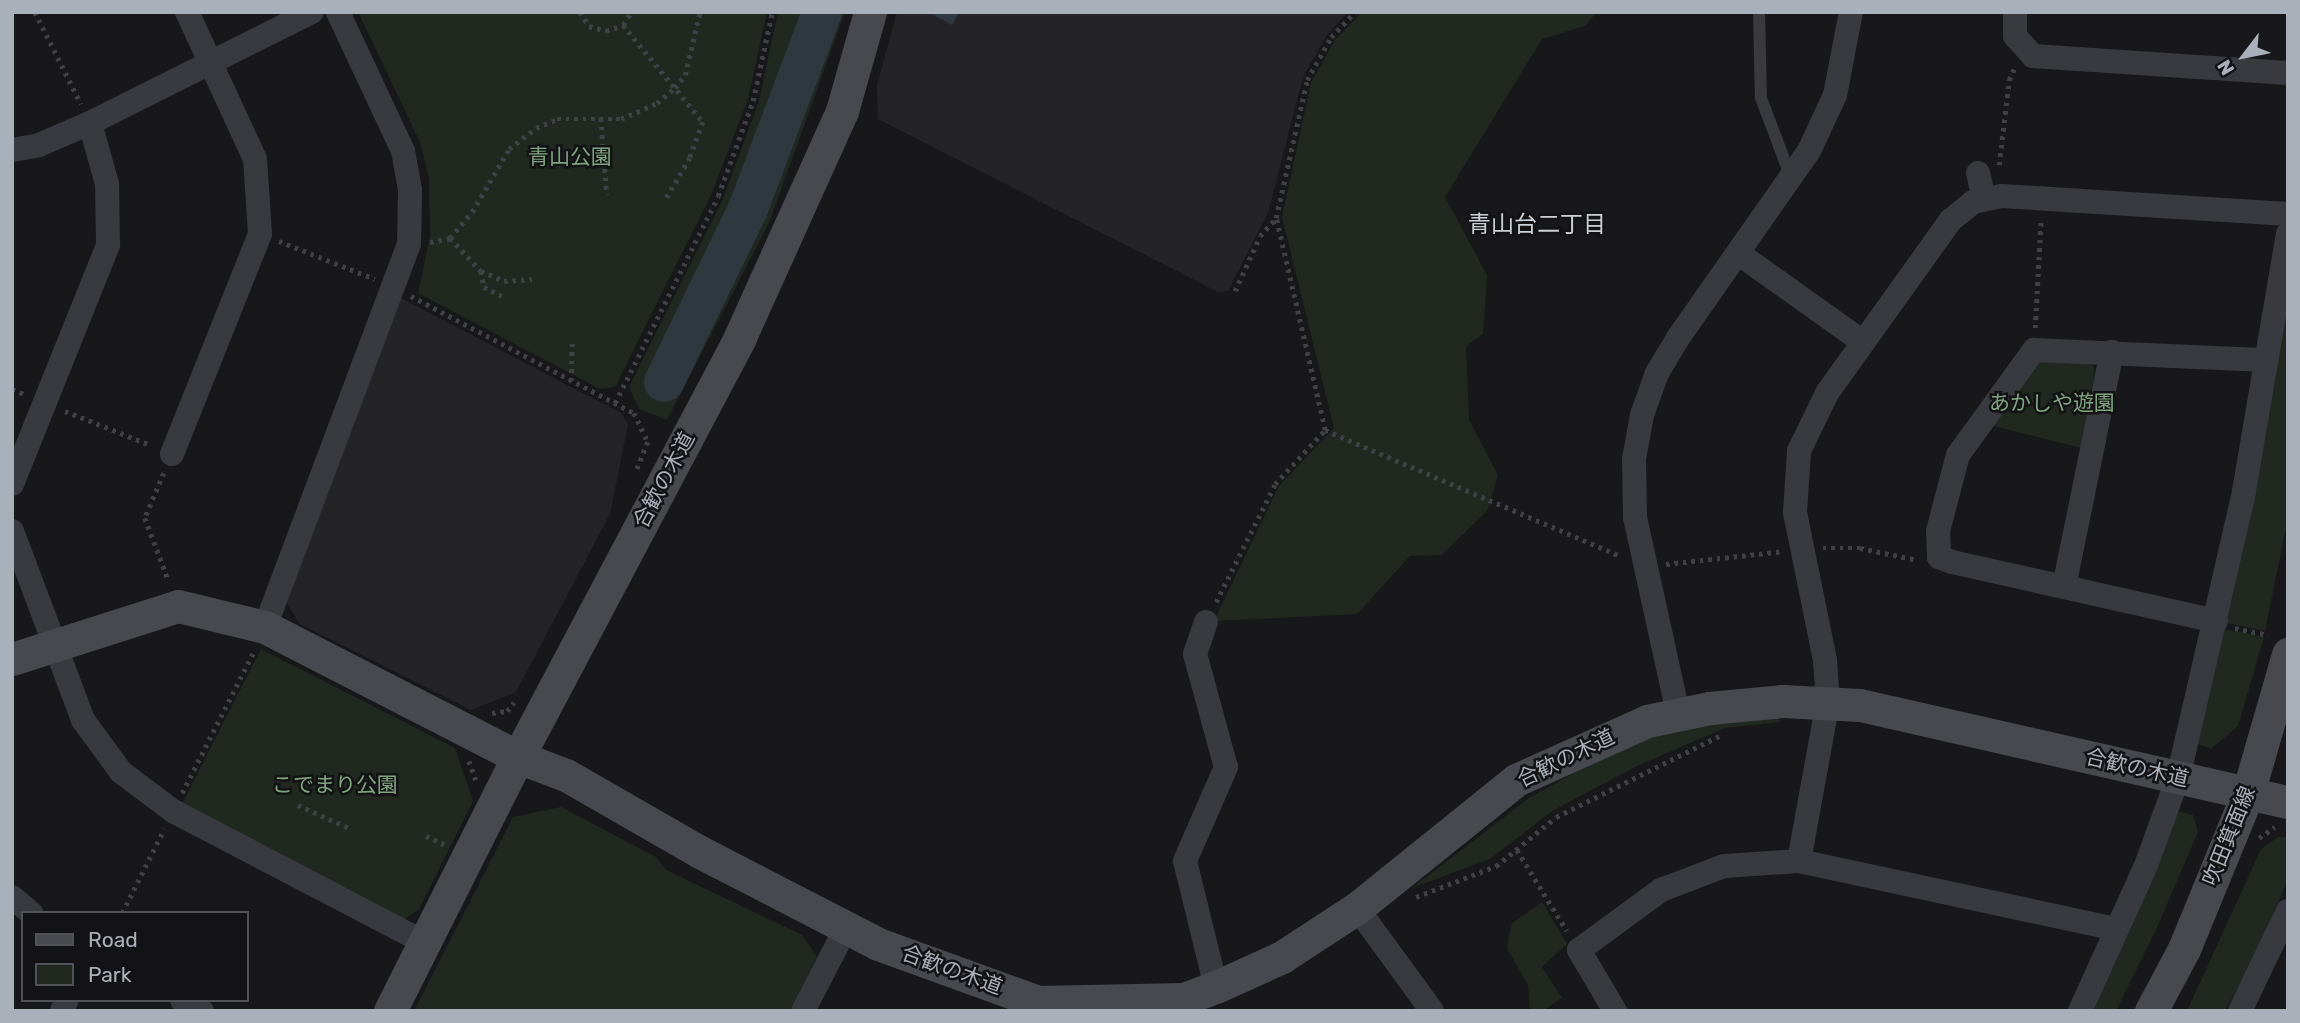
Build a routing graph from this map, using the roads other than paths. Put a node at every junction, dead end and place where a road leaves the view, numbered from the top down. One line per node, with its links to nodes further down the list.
1 (187, 12): 8 (street)
2 (312, 12): 8 (street)
3 (338, 12): 27 (street)
4 (870, 12): 33 (street, 合歓の木道)
5 (1759, 12): 13 (lane)
6 (1851, 12): 13 (street)
7 (2015, 12): 9 (street)
8 (212, 63): 10 (street); 21 (street)
9 (2288, 73)
10 (90, 123): 11 (street); 22 (street)
11 (12, 150)
12 (1978, 173): 14 (street)
13 (1792, 179): 17 (street)
14 (1991, 197): 15 (street); 18 (street)
15 (2288, 214)
16 (2288, 234): 20 (street)
17 (1738, 253): 18 (street); 32 (street)
18 (1863, 341): 31 (street)
19 (2112, 352): 20 (street); 24 (street); 24 (street)
20 (2266, 360): 25 (street)
21 (172, 454)
22 (12, 484)
23 (12, 531): 28 (street)
24 (2064, 587): 25 (street)
25 (2216, 621): 34 (street)
26 (1206, 622): 46 (street)
27 (261, 635): 28 (street); 33 (street)
28 (55, 644): 30 (street); 45 (street)
29 (2278, 644): 35 (street, 吹田箕面線)
30 (12, 659)
31 (1828, 702): 32 (street, 合歓の木道); 34 (street, 合歓の木道); 37 (street)
32 (1678, 713): 39 (street, 合歓の木道)
33 (517, 757): 42 (street, 合歓の木道); 45 (street)
34 (2178, 778): 35 (street, 合歓の木道); 43 (street)
35 (2248, 793): 36 (street, 合歓の木道); 56 (street, 吹田箕面線)
36 (2287, 811)
37 (1799, 861): 43 (street); 54 (street)
38 (12, 897): 40 (street)
39 (1357, 908): 46 (street, 合歓の木道); 53 (street)
40 (29, 911)
41 (2288, 911): 44 (street)
42 (846, 928): 49 (street, 合歓の木道); 52 (street)
43 (2117, 929): 55 (street)
44 (2283, 941): 57 (street)
45 (424, 942): 51 (street)
46 (1216, 987): 48 (street, 合歓の木道)
47 (186, 1002): 50 (street)
48 (1185, 1005): 49 (street, 合歓の木道)
49 (1038, 1006)
50 (202, 1011)
51 (390, 1011)
52 (803, 1011)
53 (1432, 1011)
54 (1615, 1011)
55 (2080, 1011)
56 (2151, 1011)
57 (2240, 1011)

